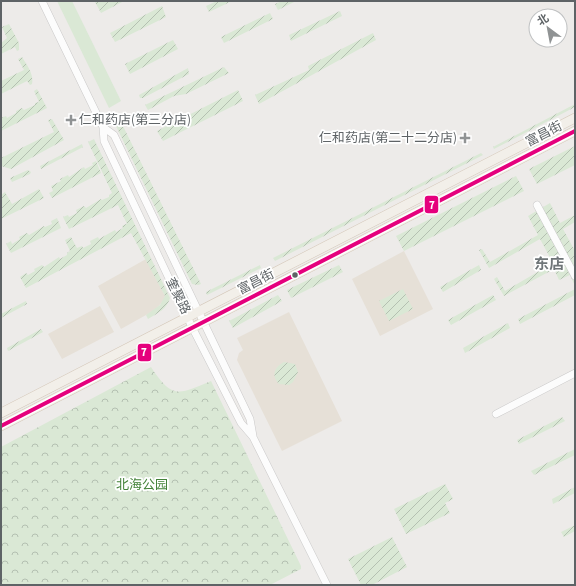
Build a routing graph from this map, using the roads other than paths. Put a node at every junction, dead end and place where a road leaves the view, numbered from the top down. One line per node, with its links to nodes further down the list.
1 (42, 1): 3 (street, 奎聚路)
2 (575, 118): 7 (main road, 富昌街)
3 (103, 127): 7 (street); 8 (street, 奎聚路)
4 (575, 131): 9 (main road, 富昌街)
5 (537, 205): 6 (street)
6 (575, 276)
7 (199, 311): 8 (main road, 富昌街); 9 (street)
8 (188, 317): 10 (street, 奎聚路); 12 (main road, 富昌街)
9 (203, 322): 10 (main road, 富昌街); 15 (street)
10 (192, 327): 14 (main road, 富昌街); 15 (street, 奎聚路)
11 (575, 373): 13 (street)
12 (1, 413)
13 (496, 414)
14 (1, 426)
15 (253, 437): 16 (street, 奎聚路)
16 (327, 585)

